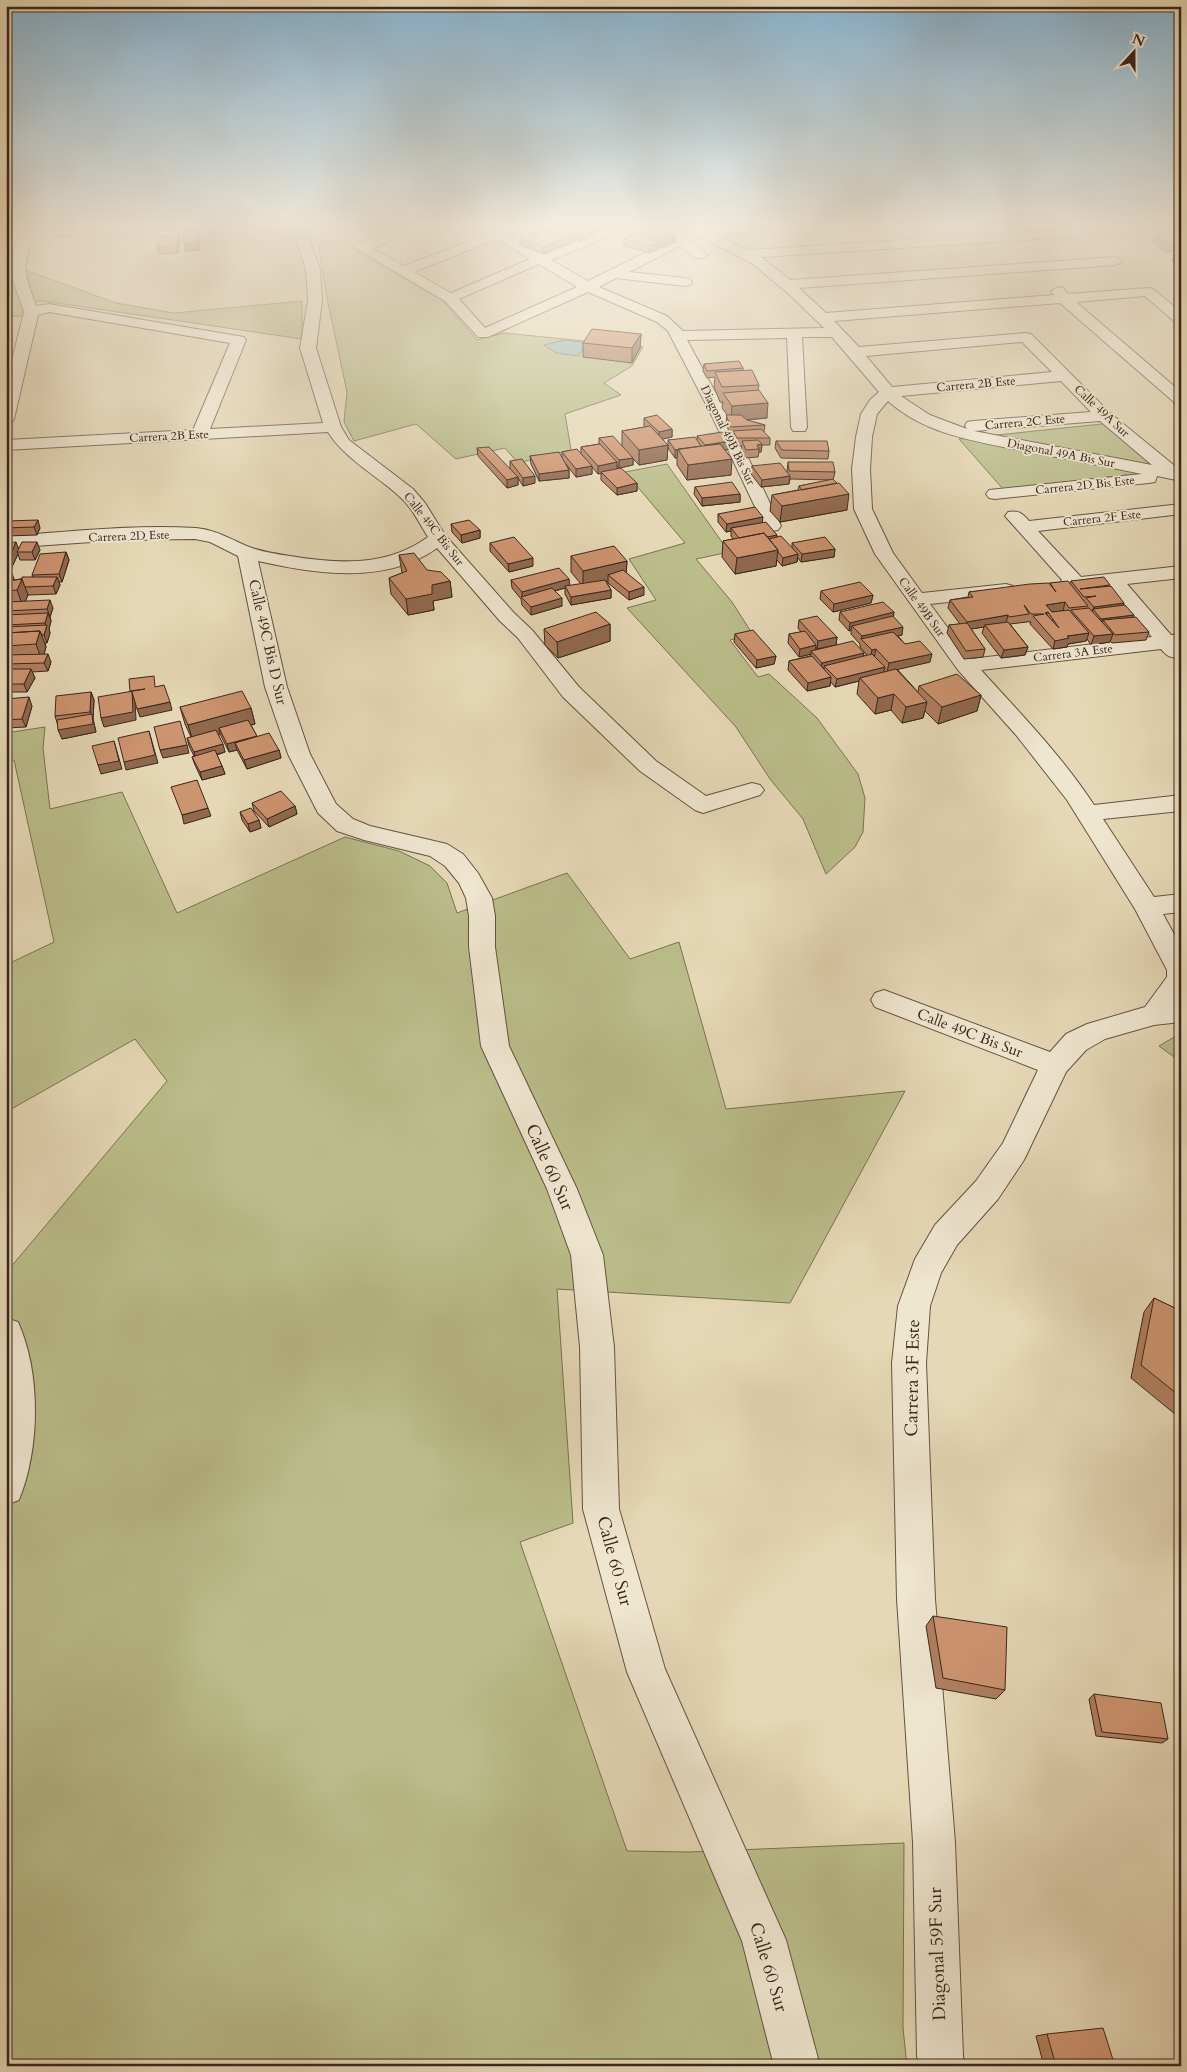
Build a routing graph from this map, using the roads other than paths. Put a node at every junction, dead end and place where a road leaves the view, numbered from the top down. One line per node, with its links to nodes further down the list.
1 (29, 321): 17 (street)
2 (124, 321): 21 (street)
3 (312, 321): 18 (street, Calle 49C Bis Sur)
4 (471, 321): 5 (street)
5 (513, 321)
6 (664, 321): 11 (street, Diagonal 49B Bis Sur)
7 (825, 321): 9 (street)
8 (1089, 321): 15 (street)
9 (836, 332): 10 (street); 12 (street)
10 (794, 333): 11 (street); 19 (street)
11 (678, 336): 25 (street, Diagonal 49B Bis Sur)
12 (854, 352): 13 (street, Calle 49A Sur); 14 (street)
13 (1065, 376): 14 (street, Carrera 2B Este); 16 (street, Calle 49A Sur)
14 (888, 392): 20 (street, Diagonal 49A Bis Sur); 35 (street, Calle 49B Sur)
15 (1181, 400)
16 (1104, 416): 20 (street, Carrera 2C Este); 23 (street, Calle 49A Sur)
17 (6, 419)
18 (333, 427): 21 (street, Carrera 2B Este); 27 (street, Calle 49C Bis Sur)
19 (799, 427)
20 (947, 428): 23 (street, Diagonal 49A Bis Sur)
21 (199, 435): 22 (street, Carrera 2B Este)
22 (6, 446)
23 (1179, 478): 26 (street, Carrera 2D Bis Este)
24 (1181, 510): 26 (street, Carrera 2F Este)
25 (772, 526)
26 (1023, 527): 32 (street)
27 (438, 538): 29 (street); 39 (street, Calle 49C Bis Sur)
28 (6, 542): 29 (street, Carrera 2D Este)
29 (247, 553): 46 (street, Calle 49C Bis D Sur)
30 (1181, 572): 31 (street)
31 (1113, 579): 32 (street); 36 (street)
32 (1076, 583): 33 (street)
33 (1048, 586)
34 (1020, 589): 35 (street)
35 (916, 600): 38 (street, Calle 49B Sur)
36 (1174, 641): 37 (street); 38 (street, Carrera 3A Este)
37 (1181, 658)
38 (965, 666): 41 (street, Calle 49B Sur)
39 (752, 790)
40 (1181, 802): 41 (street)
41 (1087, 813): 43 (street, Calle 49B Sur)
42 (1181, 903): 43 (street)
43 (1147, 907): 45 (street, Calle 49B Sur)
44 (884, 1000): 47 (street, Calle 49C Bis Sur)
45 (1167, 1014): 47 (street, Carrera 3F Este)
46 (495, 1046): 51 (street, Calle 60 Sur)
47 (1055, 1065): 50 (street, Carrera 3F Este)
48 (6, 1333): 49 (street)
49 (6, 1486)
50 (934, 1842): 52 (street, Diagonal 59F Sur)
51 (797, 2066)
52 (942, 2066)

